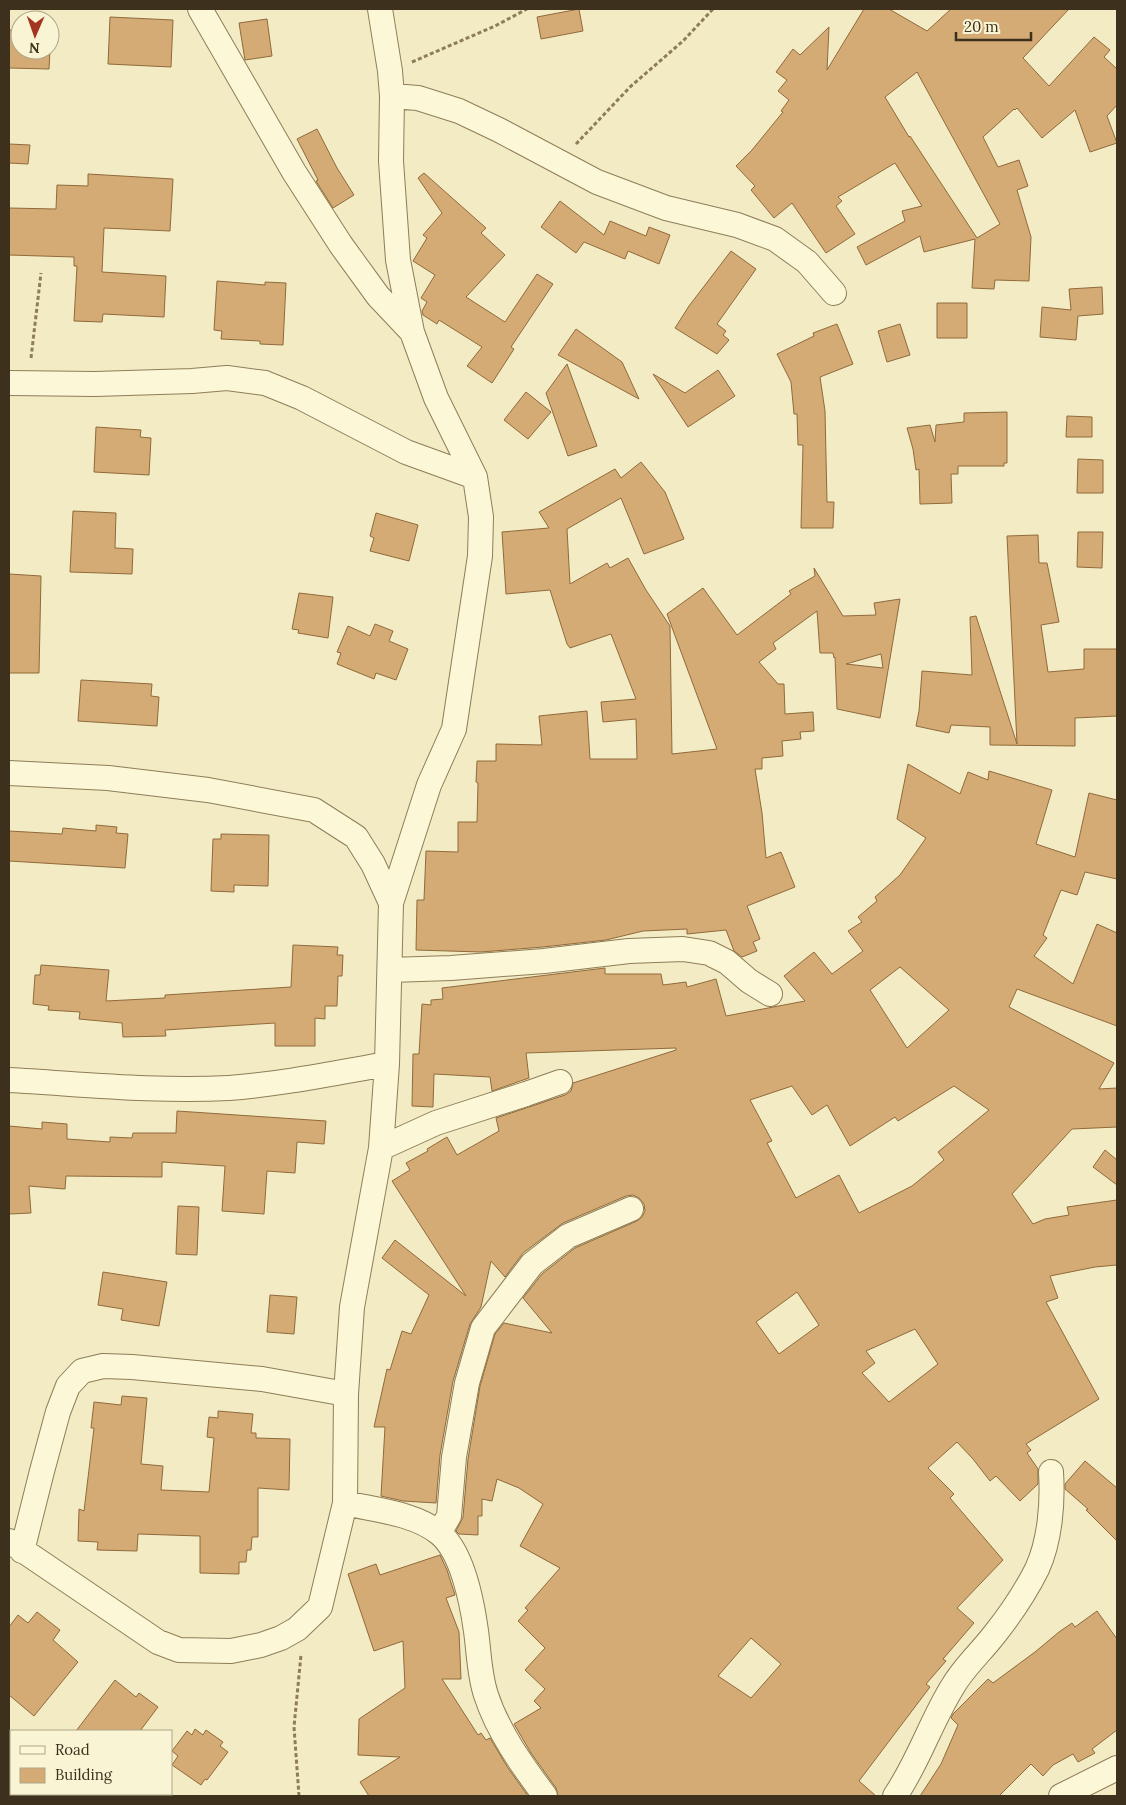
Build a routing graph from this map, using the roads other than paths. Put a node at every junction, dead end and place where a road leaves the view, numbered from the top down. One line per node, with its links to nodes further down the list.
1 (200, 9): 5 (street)
2 (380, 9): 3 (street)
3 (392, 96): 4 (street); 5 (street)
4 (834, 293)
5 (412, 332): 7 (street)
6 (18, 383): 7 (street)
7 (476, 477): 9 (street)
8 (9, 774): 9 (street)
9 (391, 903): 10 (street)
10 (390, 970): 11 (street); 12 (street)
11 (770, 994)
12 (388, 1064): 13 (street); 15 (street)
13 (9, 1080)
14 (560, 1082): 15 (street)
15 (381, 1148): 17 (street)
16 (631, 1209): 20 (street)
17 (346, 1394): 19 (street); 21 (street)
18 (1051, 1472): 24 (street)
19 (345, 1503): 20 (street); 21 (street)
20 (440, 1533): 23 (street)
21 (16, 1546)
22 (1117, 1768): 25 (street)
23 (545, 1796)
24 (895, 1796)
25 (1061, 1796)

